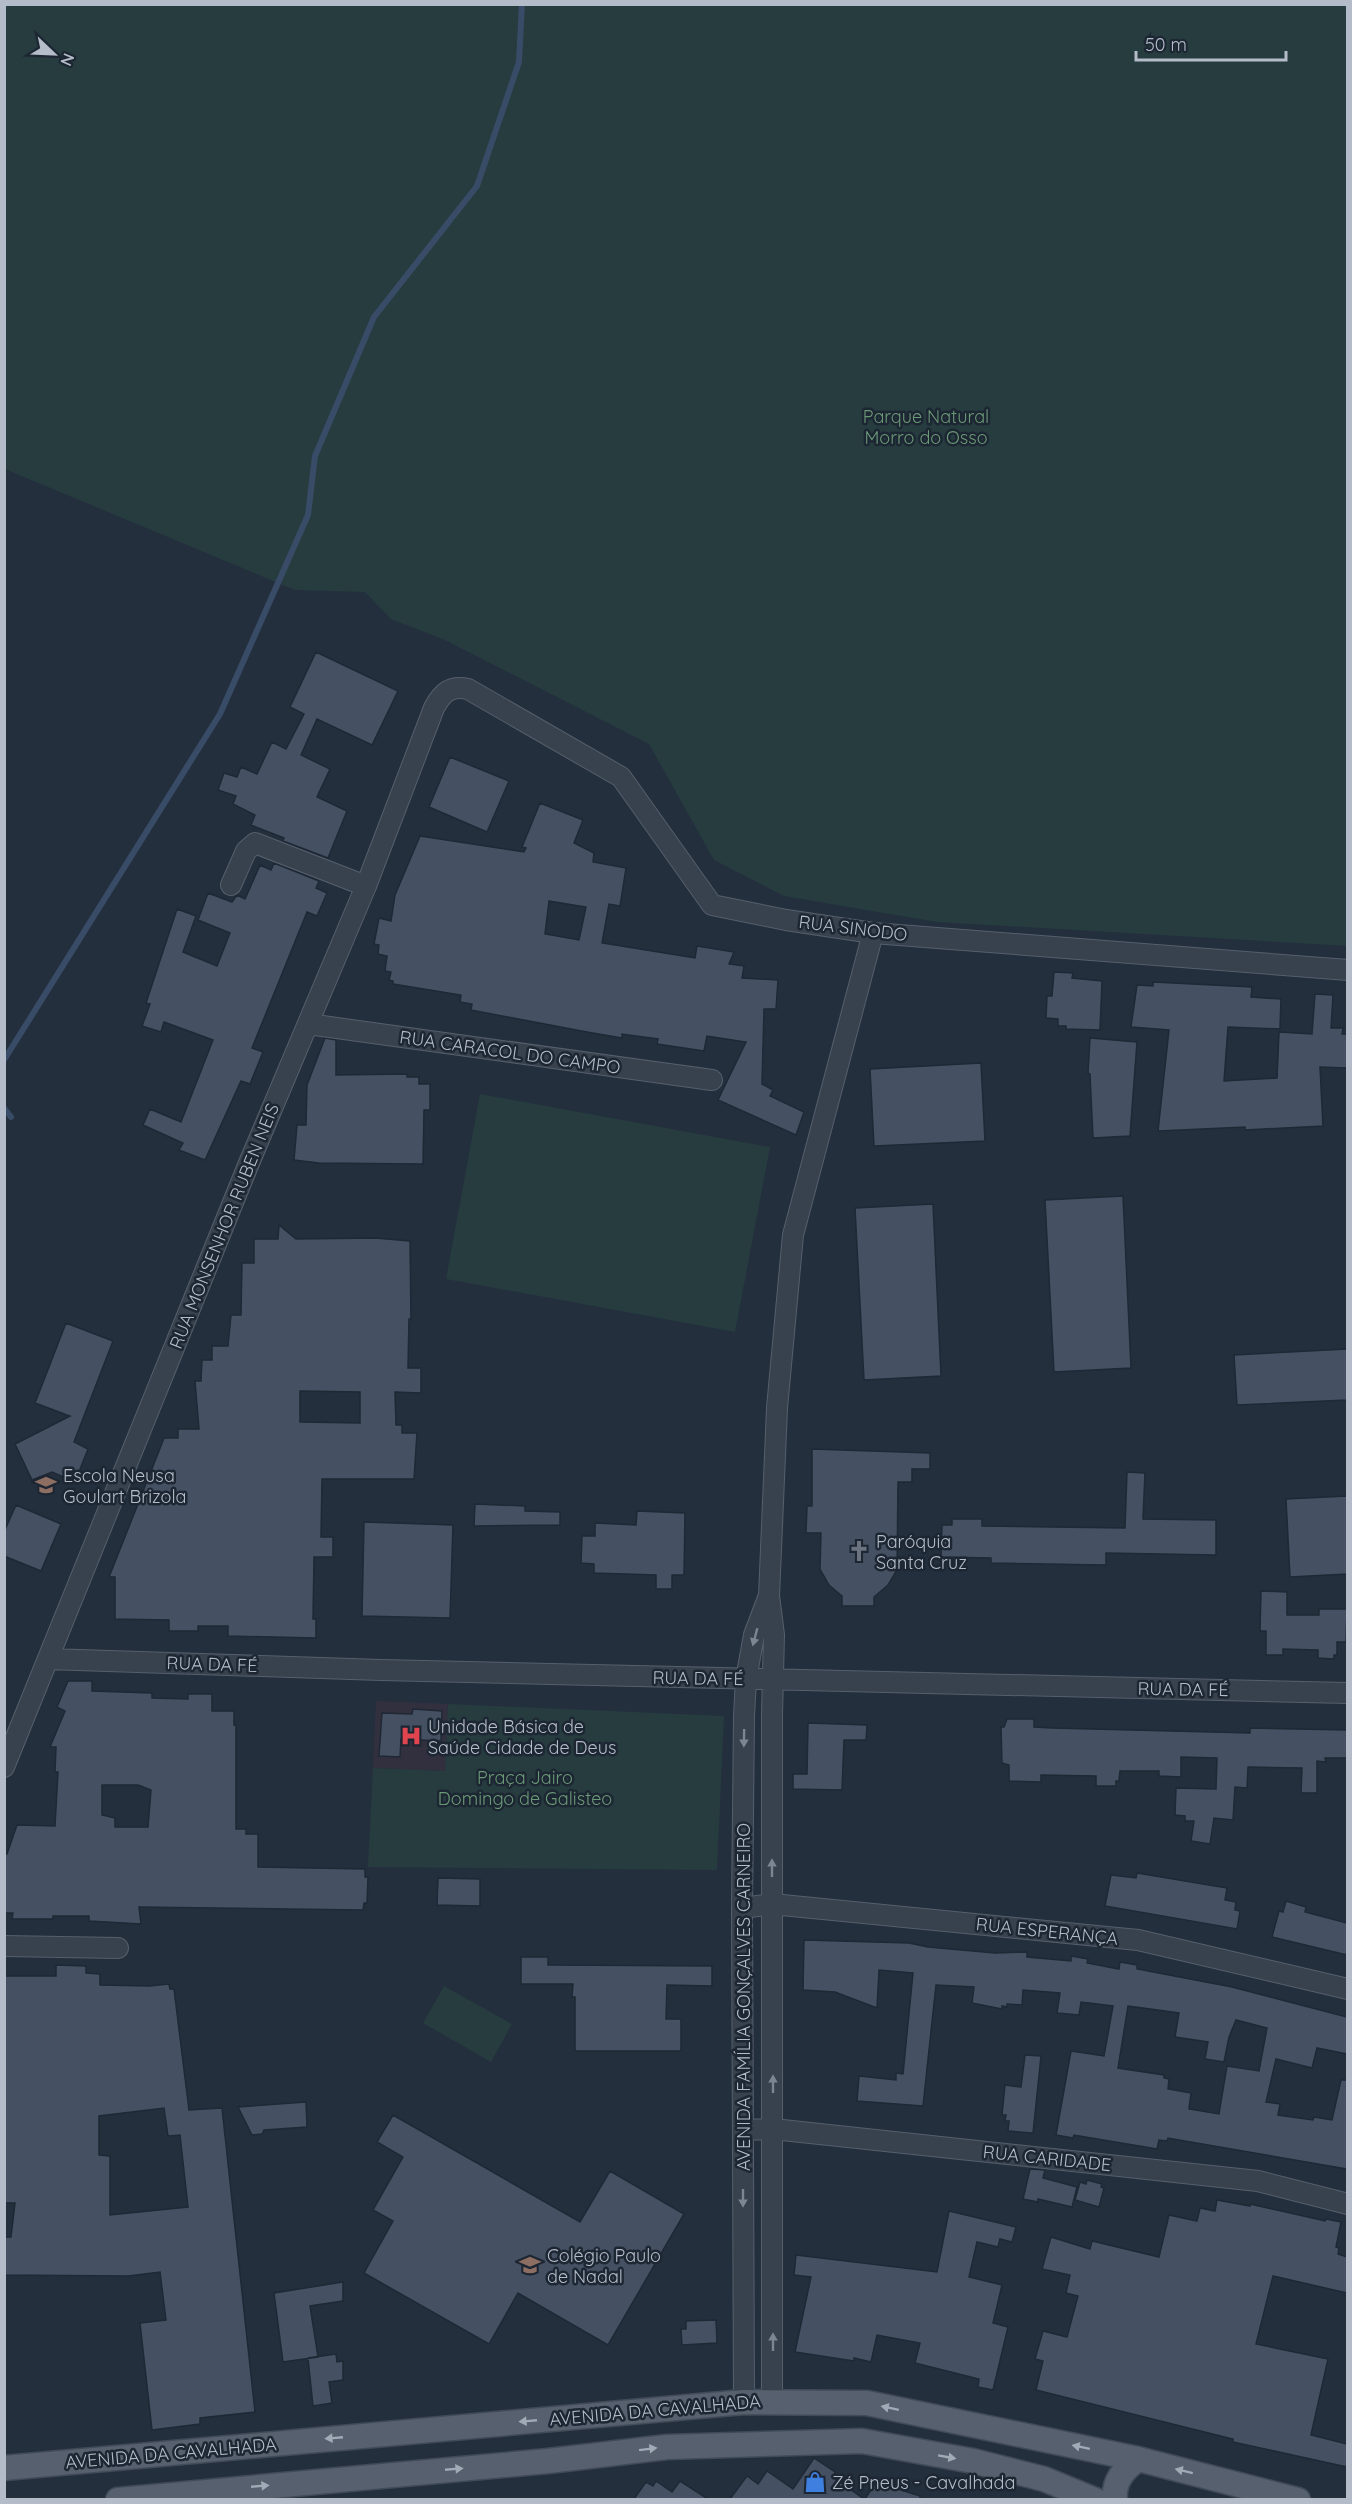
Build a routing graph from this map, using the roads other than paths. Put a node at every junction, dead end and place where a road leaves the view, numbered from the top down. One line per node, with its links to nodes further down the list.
1 (448, 689): 3 (street, RUA MONSENHOR RUBEN NEIS); 4 (street, RUA SINODO)
2 (231, 885): 3 (street)
3 (366, 886): 6 (street, RUA MONSENHOR RUBEN NEIS)
4 (873, 933): 5 (street, RUA SINODO); 8 (street, AVENIDA FAMÍLIA GONÇALVES CARNEIRO)
5 (1347, 970)
6 (308, 1024): 7 (street, RUA CARACOL DO CAMPO); 9 (street, RUA MONSENHOR RUBEN NEIS)
7 (711, 1080)
8 (769, 1596): 10 (street, AVENIDA FAMÍLIA GONÇALVES CARNEIRO, one-way to 10); 11 (street, AVENIDA FAMÍLIA GONÇALVES CARNEIRO)
9 (48, 1659): 10 (street, RUA DA FÉ); 13 (street, RUA MONSENHOR RUBEN NEIS)
10 (746, 1679): 11 (street, RUA DA FÉ); 15 (street, AVENIDA FAMÍLIA GONÇALVES CARNEIRO, one-way to 15)
11 (774, 1680): 12 (street, RUA DA FÉ); 14 (street, AVENIDA FAMÍLIA GONÇALVES CARNEIRO, one-way to 11)
12 (1347, 1693)
13 (4, 1767)
14 (772, 1904): 15 (street, RUA ESPERANÇA); 18 (street, RUA ESPERANÇA); 19 (street, AVENIDA FAMÍLIA GONÇALVES CARNEIRO, one-way to 14)
15 (742, 1908): 20 (street, AVENIDA FAMÍLIA GONÇALVES CARNEIRO)
16 (4, 1946): 17 (street)
17 (118, 1948)
18 (1347, 1989)
19 (773, 2129): 20 (street, RUA CARIDADE); 21 (street, RUA CARIDADE); 22 (street, AVENIDA FAMÍLIA GONÇALVES CARNEIRO, one-way to 19)
20 (743, 2130): 23 (street, AVENIDA FAMÍLIA GONÇALVES CARNEIRO, one-way to 23)
21 (1347, 2204)
22 (772, 2401): 23 (main road, AVENIDA DA CAVALHADA); 24 (main road, AVENIDA DA CAVALHADA, one-way to 22)
23 (744, 2402): 25 (main road, AVENIDA DA CAVALHADA, one-way to 25)
24 (1138, 2459): 26 (main road, AVENIDA DA CAVALHADA, one-way to 24); 29 (main road)
25 (4, 2468)
26 (1232, 2491): 30 (main road, AVENIDA DA CAVALHADA)
27 (118, 2499): 28 (main road, one-way to 28)
28 (1095, 2499)
29 (1115, 2499)
30 (1298, 2499)

